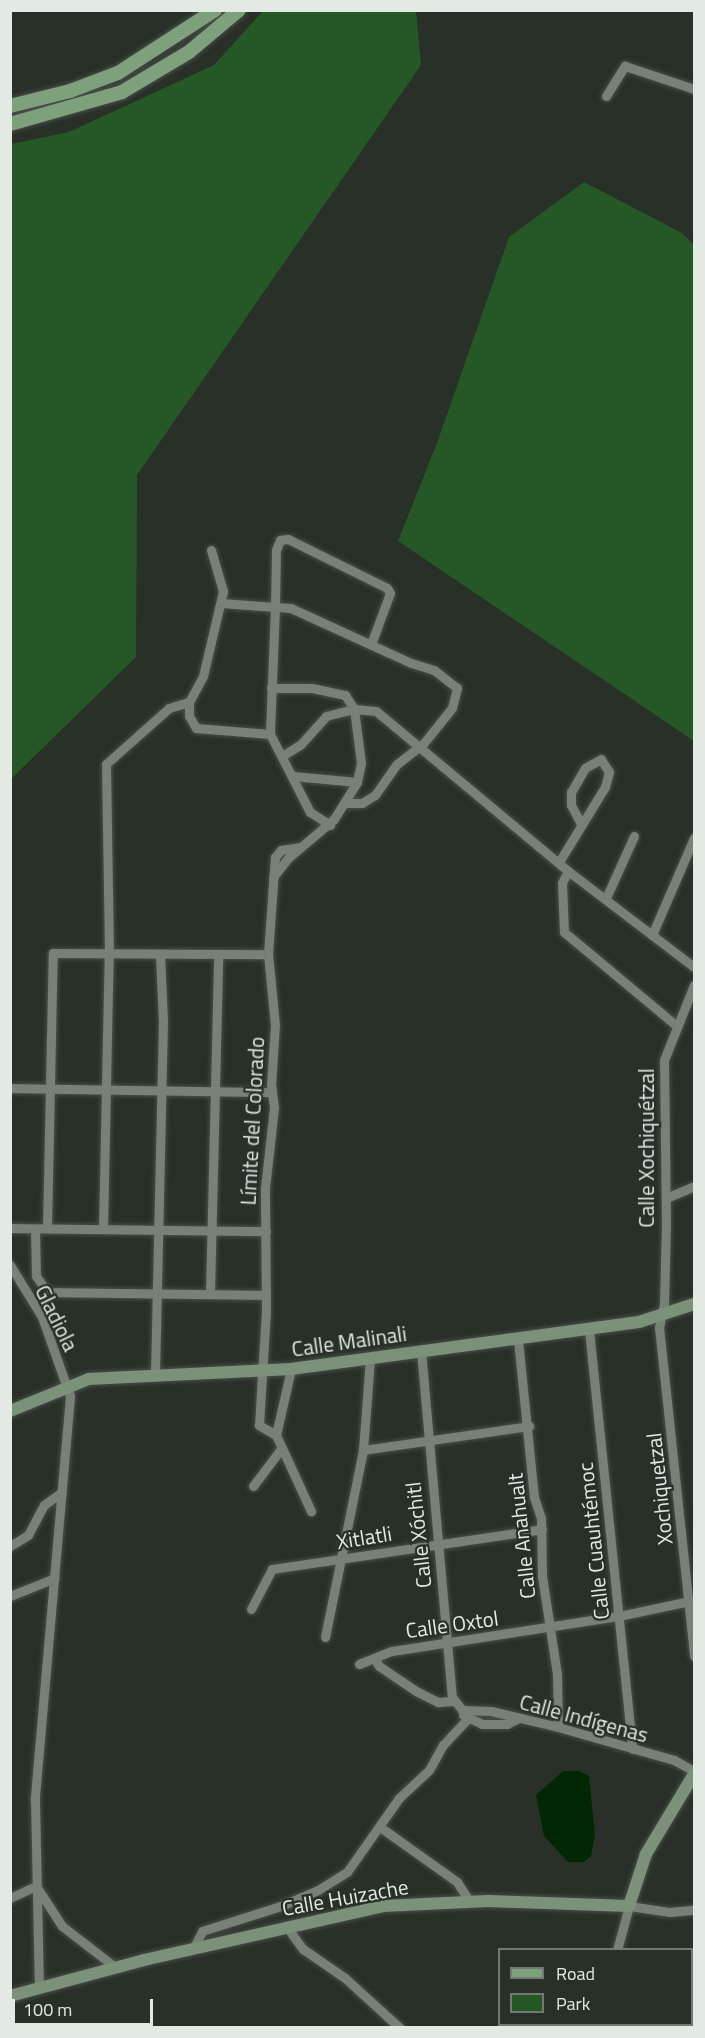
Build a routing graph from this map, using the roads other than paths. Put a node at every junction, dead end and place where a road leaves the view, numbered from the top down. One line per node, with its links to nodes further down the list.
1 (215, 10): 5 (main road)
2 (239, 10): 6 (main road)
3 (694, 89): 4 (street)
4 (606, 96)
5 (10, 106)
6 (10, 124)
7 (211, 550): 8 (street)
8 (221, 603): 9 (street); 12 (street)
9 (275, 607): 10 (street); 10 (street); 11 (street)
10 (371, 644): 15 (street)
11 (270, 688): 13 (street); 14 (street)
12 (189, 702): 14 (street); 28 (street)
13 (354, 709): 15 (street); 16 (street); 18 (street)
14 (270, 734): 16 (street)
15 (418, 749): 19 (street); 24 (street)
16 (282, 756): 17 (street)
17 (293, 776): 18 (street); 21 (street)
18 (357, 782): 19 (street)
19 (346, 802): 21 (street)
20 (580, 824): 20 (street); 24 (street)
21 (330, 825): 30 (street, Límite del Colorado)
22 (634, 836): 26 (street)
23 (694, 838): 27 (street)
24 (559, 862): 25 (street)
25 (568, 871): 26 (street); 34 (street)
26 (606, 898): 27 (street)
27 (652, 935): 32 (street)
28 (109, 954): 29 (street); 36 (street); 37 (street)
29 (160, 954): 31 (street); 38 (street)
30 (268, 954): 31 (street); 40 (street, Límite del Colorado)
31 (218, 955): 39 (street)
32 (694, 967)
33 (694, 985): 34 (street, Calle Xochiquétzal)
34 (678, 1026): 42 (street, Calle Xochiquétzal)
35 (10, 1088): 36 (street)
36 (48, 1088): 37 (street); 44 (street)
37 (105, 1089): 38 (street); 45 (street)
38 (161, 1091): 39 (street); 47 (street)
39 (215, 1092): 40 (street); 48 (street)
40 (271, 1092): 49 (street, Límite del Colorado)
41 (694, 1187): 42 (street)
42 (666, 1198): 57 (street, Calle Xochiquétzal)
43 (10, 1228): 46 (street)
44 (47, 1228): 45 (street); 46 (street)
45 (102, 1229): 47 (street)
46 (35, 1230): 51 (street)
47 (156, 1230): 48 (street); 53 (street)
48 (212, 1230): 49 (street); 52 (street)
49 (266, 1232): 54 (street, Límite del Colorado)
50 (10, 1265): 55 (street, Gladiola)
51 (43, 1290): 53 (street); 55 (street)
52 (210, 1293): 53 (street); 54 (street)
53 (157, 1294): 64 (street)
54 (266, 1295): 62 (street, Límite del Colorado)
55 (31, 1299): 65 (street, Gladiola)
56 (694, 1304): 57 (street, Calle Malinali)
57 (661, 1318): 58 (street, Calle Malinali); 81 (street, Xochiquetzal)
58 (590, 1330): 59 (street, Calle Malinali); 83 (street, Calle Cuauhtémoc)
59 (518, 1340): 60 (street, Calle Malinali); 67 (street, Calle Anahualt)
60 (421, 1351): 61 (street, Calle Malinali); 69 (street, Calle Xóchitl)
61 (370, 1358): 63 (street, Calle Malinali); 71 (street)
62 (262, 1368): 63 (street, Calle Malinali); 64 (street, Calle Malinali); 68 (street, Límite del Colorado)
63 (291, 1369): 68 (street)
64 (155, 1374): 65 (street, Calle Malinali)
65 (68, 1387): 66 (street, Calle Malinali); 73 (street)
66 (10, 1411)
67 (529, 1426): 69 (street); 75 (street, Calle Anahualt)
68 (276, 1435): 70 (street)
69 (427, 1443): 71 (street); 76 (street, Calle Xóchitl)
70 (281, 1449): 72 (street); 74 (street)
71 (363, 1450): 78 (street)
72 (253, 1486)
73 (62, 1492): 77 (street); 79 (street)
74 (311, 1511)
75 (542, 1529): 76 (street, Xitlatli); 84 (street, Calle Anahualt)
76 (436, 1544): 78 (street, Xitlatli); 86 (street, Calle Xóchitl)
77 (10, 1546)
78 (342, 1559): 82 (street, Xitlatli); 85 (street)
79 (55, 1578): 80 (street); 96 (street)
80 (10, 1596)
81 (692, 1600): 83 (street, Calle Oxtol); 87 (street, Xochiquetzal)
82 (251, 1609)
83 (619, 1616): 84 (street, Calle Oxtol); 93 (street, Calle Cuauhtémoc)
84 (550, 1628): 86 (street, Calle Oxtol); 92 (street, Calle Anahualt)
85 (325, 1638)
86 (449, 1643): 88 (street, Calle Oxtol); 90 (street, Calle Xóchitl)
87 (694, 1656)
88 (374, 1659): 89 (street, Calle Oxtol); 90 (street)
89 (359, 1664)
90 (453, 1701): 91 (street)
91 (464, 1715): 92 (street, Calle Indígenas); 95 (street)
92 (558, 1727): 93 (street, Calle Indígenas)
93 (632, 1749): 94 (street, Calle Indígenas)
94 (694, 1772): 99 (street)
95 (380, 1827): 98 (street); 103 (street)
96 (36, 1886): 97 (street); 104 (street); 105 (street)
97 (10, 1898)
98 (470, 1902): 99 (street, Calle Huizache); 101 (street, Calle Huizache)
99 (629, 1906): 100 (street, Calle Huizache); 102 (street)
100 (694, 1910)
101 (286, 1926): 103 (street, Calle Huizache); 107 (street)
102 (618, 1948)
103 (194, 1949): 104 (street, Calle Huizache)
104 (116, 1967): 105 (street, Calle Huizache)
105 (39, 1986): 106 (street, Calle Huizache)
106 (10, 1996)
107 (400, 2028)

